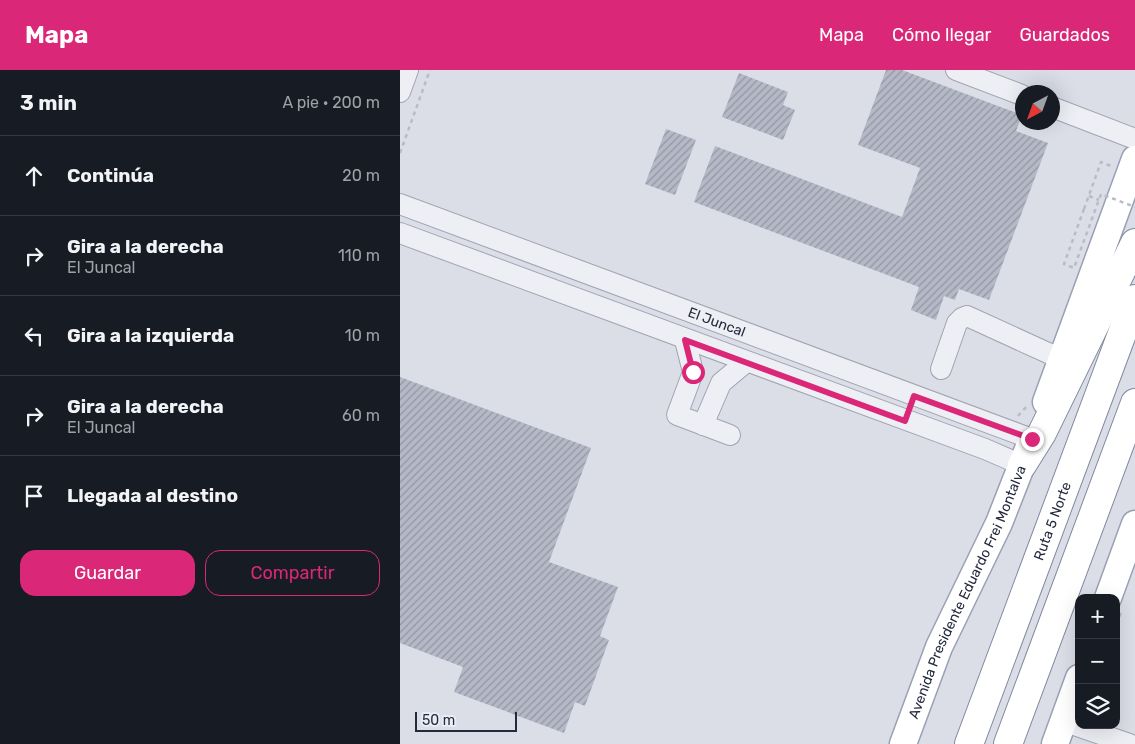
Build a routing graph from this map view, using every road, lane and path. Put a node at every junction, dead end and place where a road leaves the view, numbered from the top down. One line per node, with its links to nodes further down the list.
1 (408, 70): 4 (street)
2 (430, 70): 8 (path)
3 (956, 70): 5 (street)
4 (400, 92)
5 (1015, 93)
6 (1060, 110): 7 (street)
7 (1135, 139)
8 (400, 153)
9 (1135, 159): 21 (main road, Avenida Presidente Eduardo Frei Montalva)
10 (1109, 173): 13 (path)
11 (1104, 187): 12 (path)
12 (1101, 194): 13 (path, bridge); 16 (path, bridge)
13 (1089, 196): 14 (path)
14 (1106, 202)
15 (400, 204): 24 (street, El Juncal)
16 (1135, 207)
17 (400, 233): 20 (street, El Juncal)
18 (1135, 243): 30 (highway)
19 (1135, 299): 36 (highway, Ruta 5 Norte)
20 (685, 340): 22 (street, El Juncal); 27 (street)
21 (1062, 358): 23 (street); 29 (main road, Avenida Presidente Eduardo Frei Montalva)
22 (746, 362): 26 (street, El Juncal); 27 (street)
23 (941, 369)
24 (914, 396): 26 (street); 29 (street, El Juncal)
25 (1135, 403): 37 (highway)
26 (905, 421): 30 (street, El Juncal)
27 (703, 425): 28 (street)
28 (730, 435)
29 (1032, 439): 30 (main road, Avenida Presidente Eduardo Frei Montalva)
30 (1022, 465): 35 (main road, Avenida Presidente Eduardo Frei Montalva)
31 (1135, 524): 32 (main road)
32 (1109, 594)
33 (1077, 684): 34 (main road)
34 (1059, 732): 38 (street)
35 (903, 744)
36 (969, 744)
37 (1008, 744)
38 (1129, 744)

